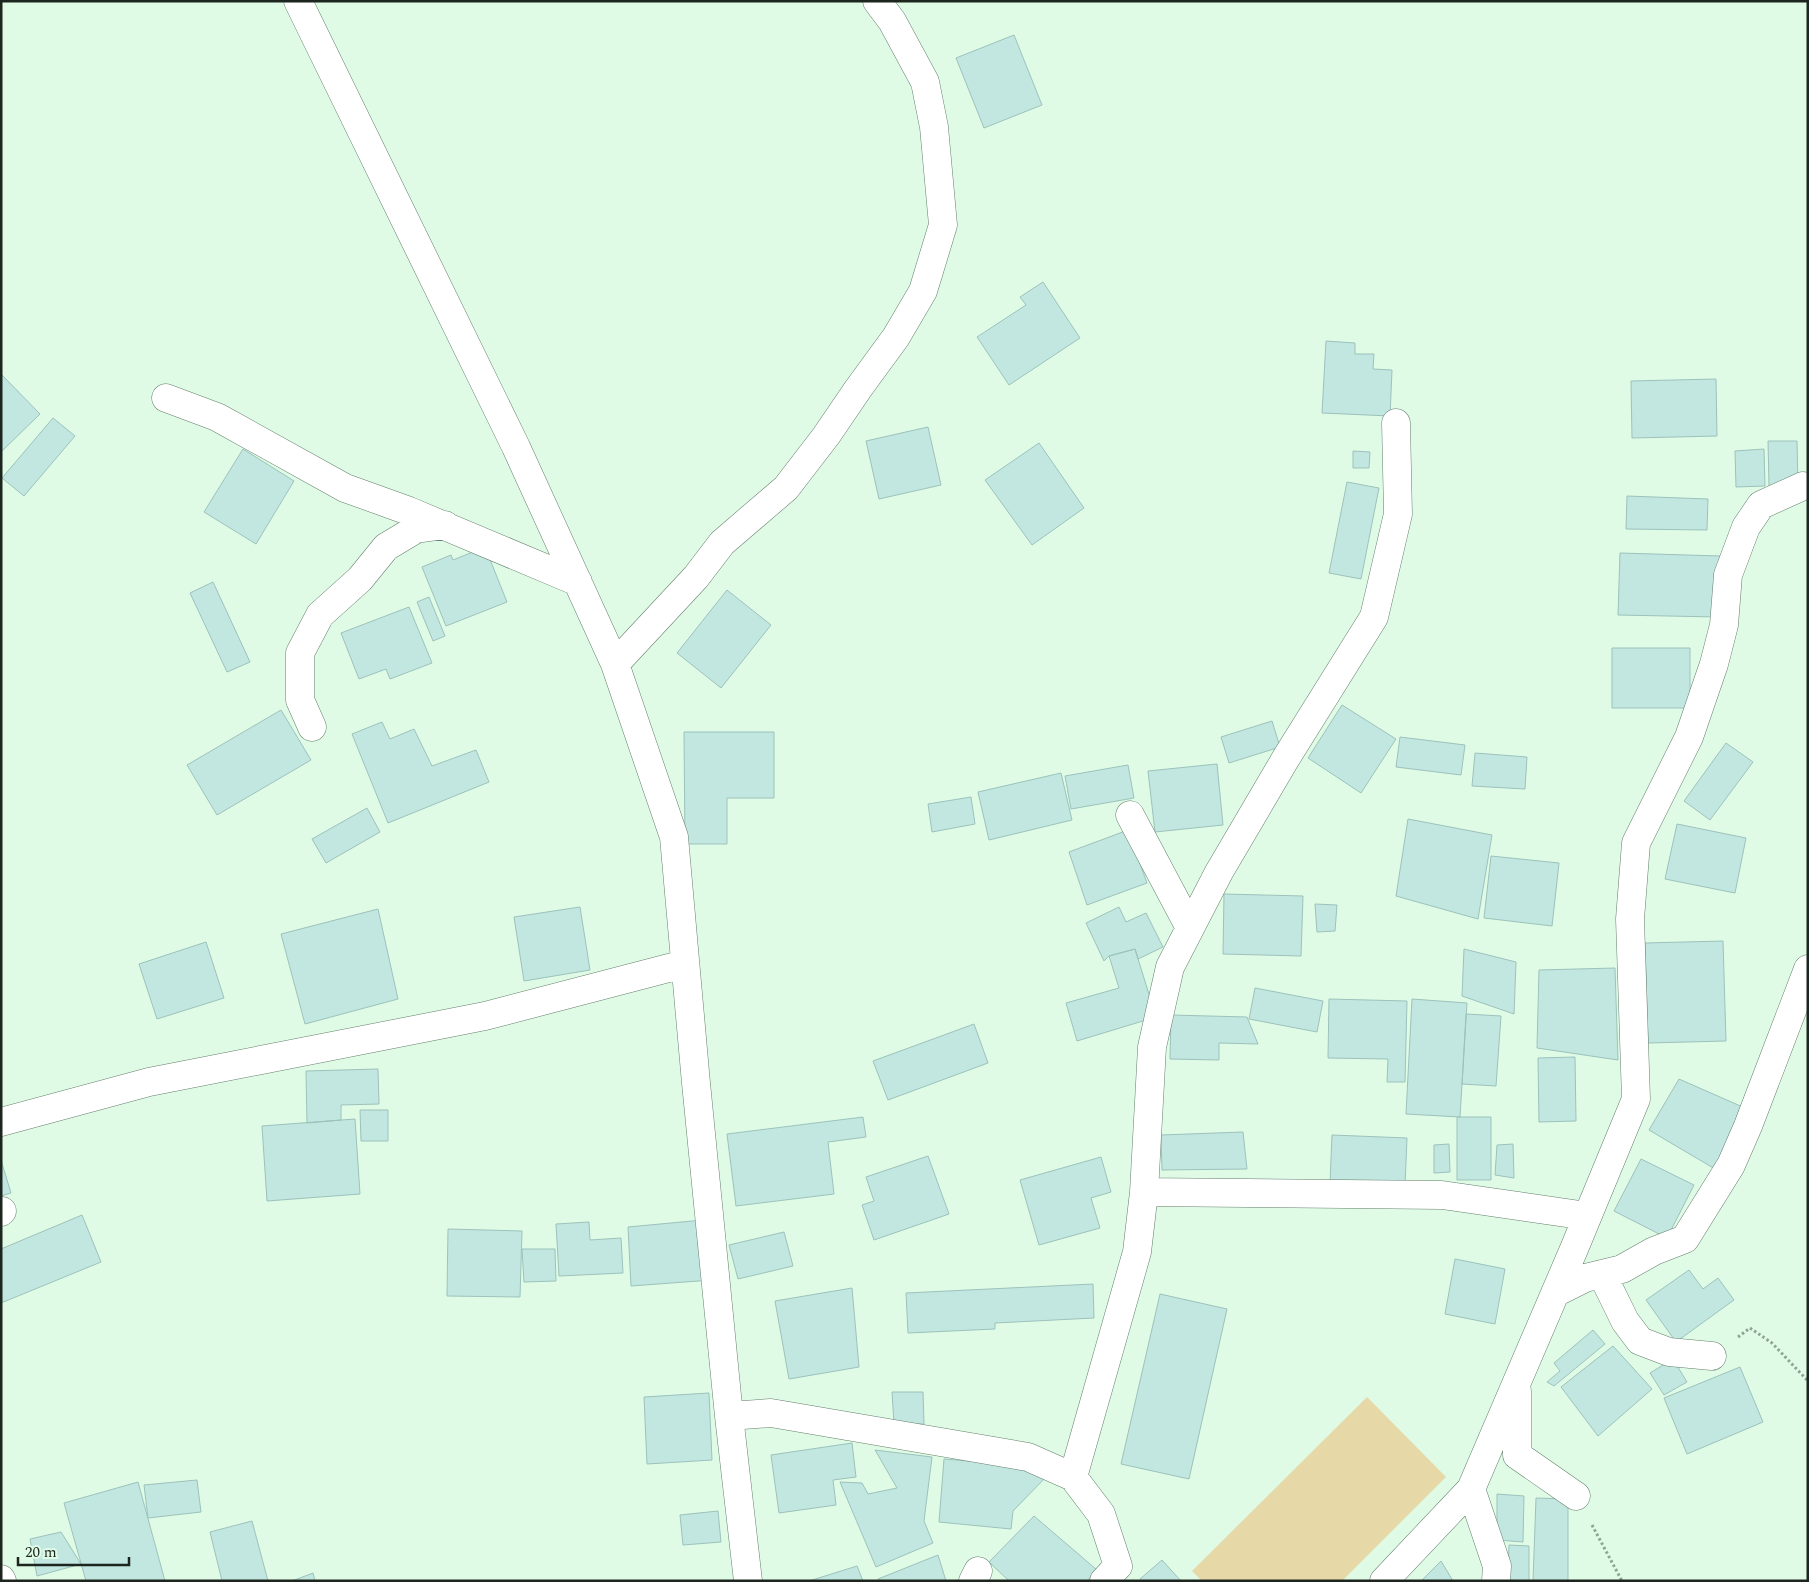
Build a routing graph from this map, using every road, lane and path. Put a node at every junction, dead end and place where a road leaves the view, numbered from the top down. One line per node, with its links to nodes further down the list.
1 (298, 1): 7 (street)
2 (877, 1): 8 (street)
3 (166, 398): 6 (street)
4 (1396, 423): 11 (street)
5 (1803, 486): 16 (street)
6 (444, 526): 7 (street); 9 (street)
7 (578, 582): 8 (street)
8 (615, 664): 12 (street)
9 (312, 727)
10 (1130, 815): 11 (street)
11 (1190, 928): 15 (street)
12 (684, 964): 14 (street); 22 (street)
13 (1808, 969): 17 (street)
14 (1, 1122)
15 (1144, 1192): 16 (street); 23 (street)
16 (1587, 1216): 18 (street)
17 (1602, 1274): 18 (street); 19 (street)
18 (1555, 1293): 20 (street)
19 (1712, 1356): 21 (path)
20 (1517, 1382): 24 (street); 25 (street)
21 (1808, 1382)
22 (729, 1416): 23 (street); 26 (street)
23 (1073, 1476): 27 (street)
24 (1471, 1489): 28 (street); 29 (street)
25 (1576, 1496): 30 (path)
26 (748, 1581)
27 (1104, 1581)
28 (1384, 1581)
29 (1496, 1581)
30 (1622, 1581)

